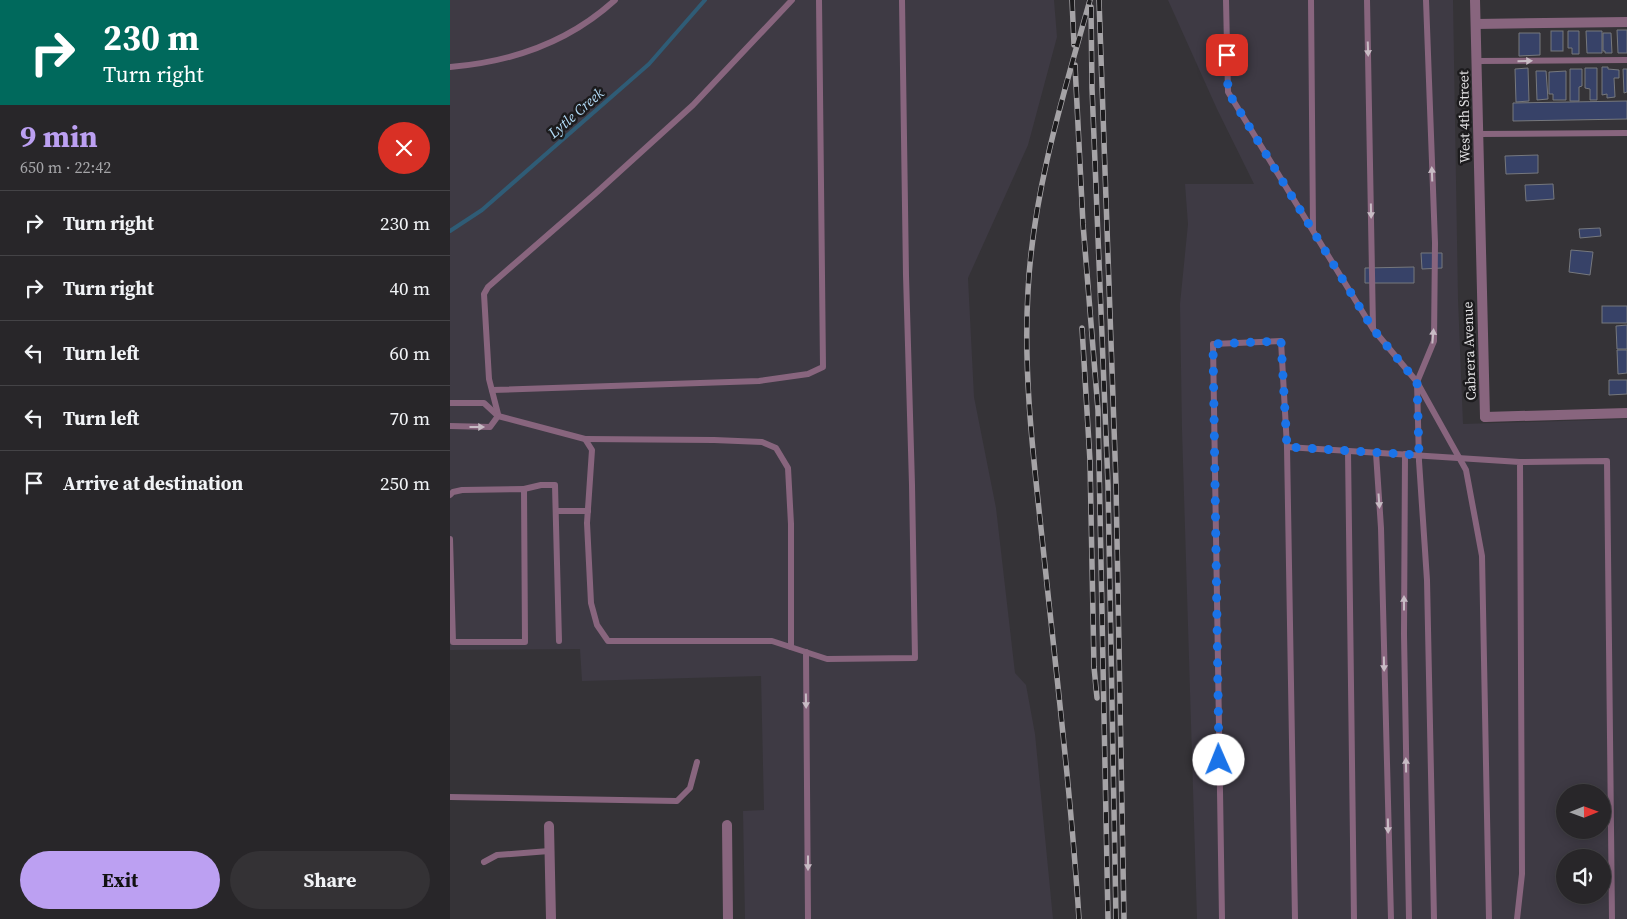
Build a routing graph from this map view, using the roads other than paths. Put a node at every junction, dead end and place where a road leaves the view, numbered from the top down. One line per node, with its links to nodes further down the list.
1 (615, 0): 14 (lane)
2 (792, 0): 21 (lane)
3 (819, 0): 21 (lane)
4 (902, 0): 41 (lane)
5 (1226, 0): 17 (lane)
6 (1311, 0): 17 (lane)
7 (1367, 0): 19 (lane, one-way to 19)
8 (1426, 0): 20 (lane, one-way to 8)
9 (1475, 0): 11 (street, West 4th Street)
10 (1627, 22): 11 (street)
11 (1476, 24): 13 (street, West 4th Street)
12 (1627, 60): 13 (lane, one-way to 12)
13 (1476, 62): 16 (street, West 4th Street)
14 (450, 67)
15 (1627, 133): 16 (lane)
16 (1478, 134): 18 (street, West 4th Street)
17 (1313, 230): 19 (lane)
18 (1480, 233): 23 (street, Cabrera Avenue)
19 (1373, 329): 20 (lane)
20 (1417, 382): 31 (lane); 32 (lane)
21 (492, 390): 24 (lane)
22 (450, 403): 24 (lane)
23 (1627, 413)
24 (498, 416): 25 (lane, one-way to 24); 26 (lane)
25 (450, 426)
26 (586, 439): 36 (lane); 40 (lane)
27 (1287, 447): 28 (lane); 51 (lane); 52 (lane)
28 (1348, 451): 29 (lane); 53 (lane)
29 (1376, 453): 30 (lane); 54 (lane, one-way to 54)
30 (1405, 454): 31 (lane); 55 (lane, one-way to 30)
31 (1419, 455): 32 (lane); 56 (lane)
32 (1459, 458): 33 (lane); 57 (lane)
33 (1520, 462): 58 (lane); 59 (lane)
34 (524, 489): 35 (lane); 37 (lane); 38 (lane)
35 (450, 495)
36 (588, 510): 37 (lane); 40 (lane)
37 (556, 511): 39 (lane)
38 (450, 539)
39 (559, 641)
40 (791, 647): 41 (lane)
41 (806, 652): 50 (lane, one-way to 50)
42 (697, 762): 43 (lane)
43 (450, 798)
44 (728, 825): 49 (street)
45 (549, 826): 46 (street)
46 (549, 851): 47 (lane); 48 (street)
47 (484, 862)
48 (551, 919)
49 (728, 919)
50 (808, 919)
51 (1222, 919)
52 (1295, 919)
53 (1354, 919)
54 (1390, 919)
55 (1409, 919)
56 (1434, 919)
57 (1489, 919)
58 (1517, 919)
59 (1612, 919)

